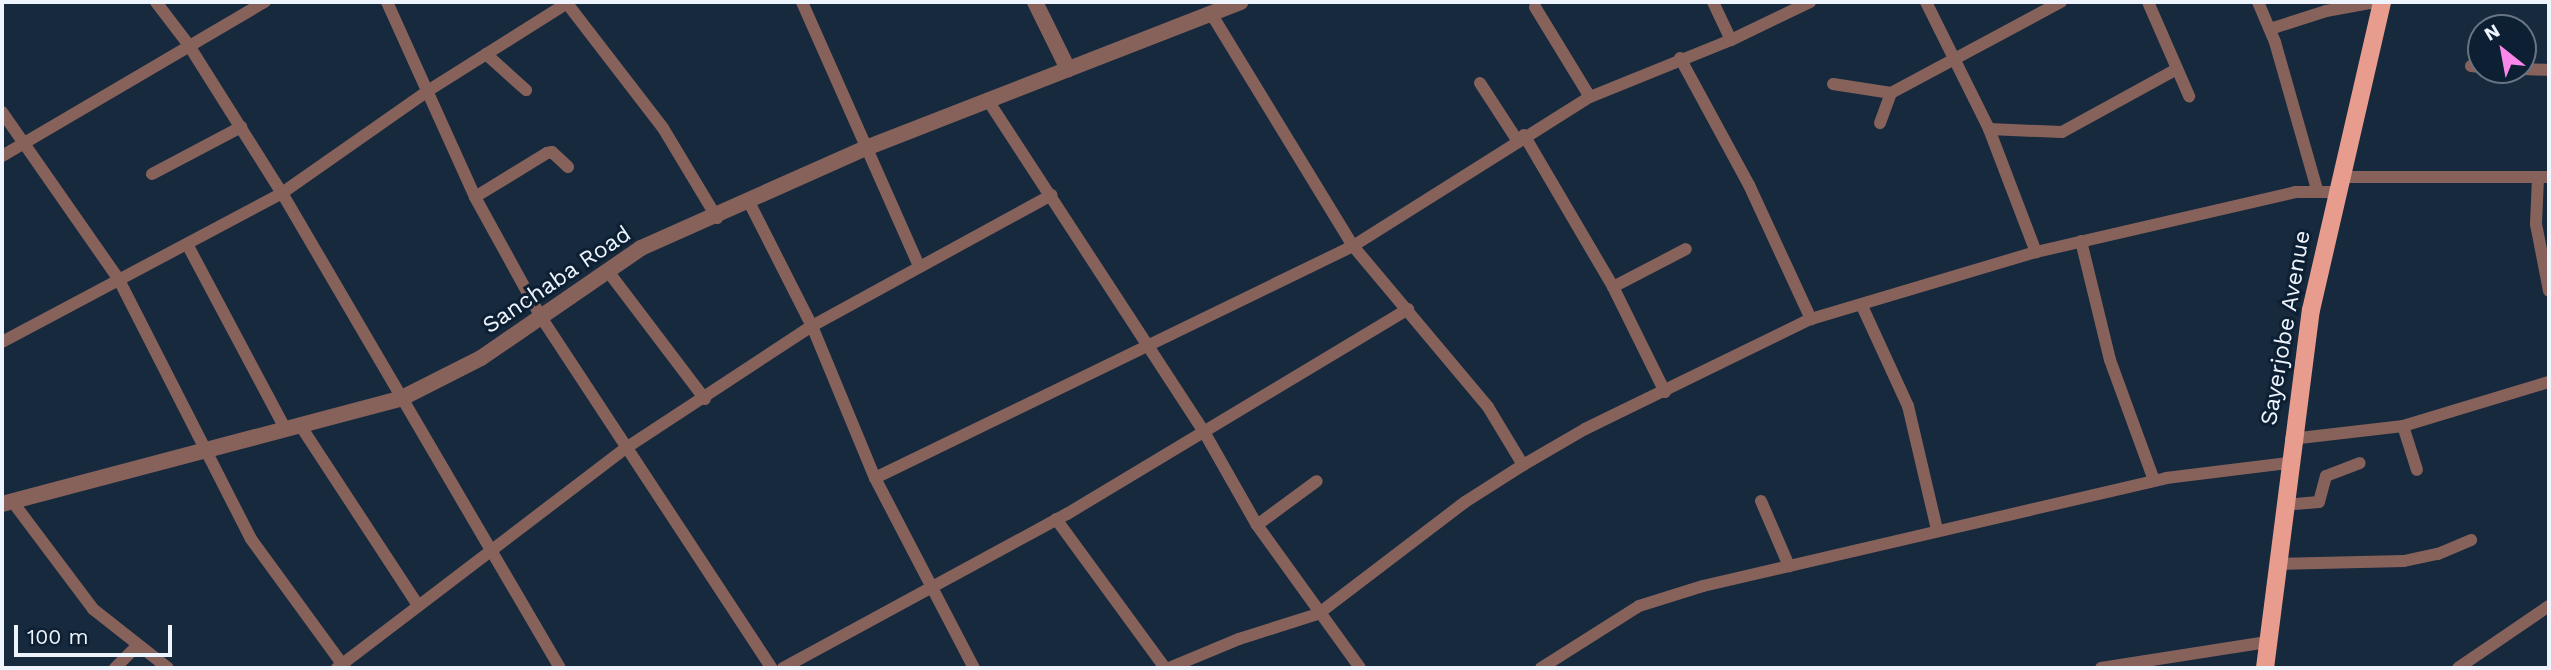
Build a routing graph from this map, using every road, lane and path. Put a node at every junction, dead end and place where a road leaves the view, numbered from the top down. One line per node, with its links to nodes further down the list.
1 (156, 2): 20 (street)
2 (265, 2): 20 (street)
3 (387, 2): 29 (street)
4 (567, 2): 21 (street); 51 (street)
5 (802, 2): 40 (street)
6 (1035, 2): 24 (street)
7 (1241, 2): 17 (street, Sanchaba Road)
8 (1713, 2): 19 (street)
9 (1810, 2): 19 (street)
10 (1926, 2): 23 (street)
11 (2060, 2): 23 (street)
12 (2148, 2): 25 (street)
13 (2258, 2): 18 (street)
14 (2375, 2): 18 (street)
15 (2382, 2): 45 (main road, Sayerjobe Avenue)
16 (1535, 7): 32 (street)
17 (1217, 9): 24 (street, Sanchaba Road); 54 (street)
18 (2270, 29): 46 (street)
19 (1731, 40): 22 (street)
20 (188, 44): 36 (street); 39 (street)
21 (486, 54): 28 (street); 29 (street)
22 (1680, 58): 32 (street); 65 (street)
23 (1952, 58): 30 (street); 37 (street)
24 (1068, 69): 33 (street, Sanchaba Road)
25 (2177, 69): 31 (street); 37 (street)
26 (1480, 83): 38 (street)
27 (1833, 83): 30 (street)
28 (526, 90)
29 (426, 92): 47 (street); 49 (street)
30 (1891, 93): 35 (street)
31 (2189, 96)
32 (1590, 97): 38 (street)
33 (987, 99): 40 (street, Sanchaba Road); 48 (street)
34 (2, 113): 39 (street)
35 (1880, 123)
36 (240, 127): 43 (street); 47 (street)
37 (1989, 129): 56 (street)
38 (1521, 137): 54 (street); 60 (street)
39 (23, 141): 41 (street); 59 (street)
40 (866, 148): 50 (street, Sanchaba Road); 57 (street)
41 (2, 156)
42 (568, 167): 49 (street)
43 (152, 174)
44 (2544, 177): 45 (street); 61 (street)
45 (2337, 185): 46 (street); 76 (main road, Sayerjobe Avenue)
46 (2317, 189): 52 (street)
47 (282, 193): 53 (street); 71 (street)
48 (1051, 195): 57 (street); 68 (street)
49 (475, 197): 64 (street)
50 (749, 202): 51 (street, Sanchaba Road); 66 (street)
51 (717, 218): 58 (street, Sanchaba Road)
52 (2081, 241): 56 (street); 85 (street)
53 (187, 244): 59 (street); 73 (street)
54 (1353, 246): 63 (street); 68 (street)
55 (1686, 249): 60 (street)
56 (2036, 252): 62 (street)
57 (919, 266): 66 (street)
58 (607, 270): 64 (street, Sanchaba Road); 72 (street)
59 (118, 278): 67 (street); 78 (street)
60 (1613, 287): 70 (street)
61 (2549, 292)
62 (1862, 306): 65 (street); 91 (street)
63 (1408, 309): 75 (street); 81 (street)
64 (541, 317): 71 (street, Sanchaba Road); 77 (street)
65 (1811, 319): 70 (street)
66 (812, 326): 72 (street); 83 (street)
67 (2, 342)
68 (1148, 346): 75 (street); 83 (street)
69 (2549, 382): 74 (street)
70 (1665, 392): 81 (street)
71 (400, 398): 73 (street, Sanchaba Road); 93 (street)
72 (705, 399): 77 (street)
73 (292, 426): 78 (street, Sanchaba Road); 97 (street)
74 (2403, 426): 76 (street); 82 (street)
75 (1203, 430): 89 (street); 90 (street)
76 (2291, 439): 79 (main road, Sayerjobe Avenue)
77 (626, 448): 93 (street); 106 (street)
78 (207, 450): 87 (street, Sanchaba Road); 102 (street)
79 (2288, 463): 85 (street); 88 (main road, Sayerjobe Avenue)
80 (2360, 463): 88 (street)
81 (1523, 465): 99 (street)
82 (2417, 470)
83 (875, 478): 96 (street)
84 (1317, 481): 90 (street)
85 (2154, 481): 91 (street)
86 (1761, 501): 95 (street)
87 (7, 503): 101 (street)
88 (2284, 505): 94 (main road, Sayerjobe Avenue)
89 (1056, 519): 96 (street); 109 (street)
90 (1258, 525): 99 (street)
91 (1937, 530): 95 (street)
92 (2471, 540): 94 (street)
93 (488, 550): 97 (street); 105 (street)
94 (2278, 564): 100 (main road, Sayerjobe Avenue)
95 (1789, 566): 111 (street)
96 (931, 587): 107 (street); 108 (street)
97 (418, 605): 102 (street)
98 (2549, 606): 114 (street)
99 (1318, 614): 109 (street); 110 (street)
100 (2267, 642): 112 (street); 113 (main road, Sayerjobe Avenue)
101 (137, 646): 103 (street); 104 (street)
102 (342, 667)
103 (115, 668)
104 (168, 668)
105 (560, 668)
106 (772, 668)
107 (783, 668)
108 (974, 668)
109 (1167, 668)
110 (1360, 668)
111 (1541, 668)
112 (2101, 668)
113 (2265, 668)
114 (2458, 668)

